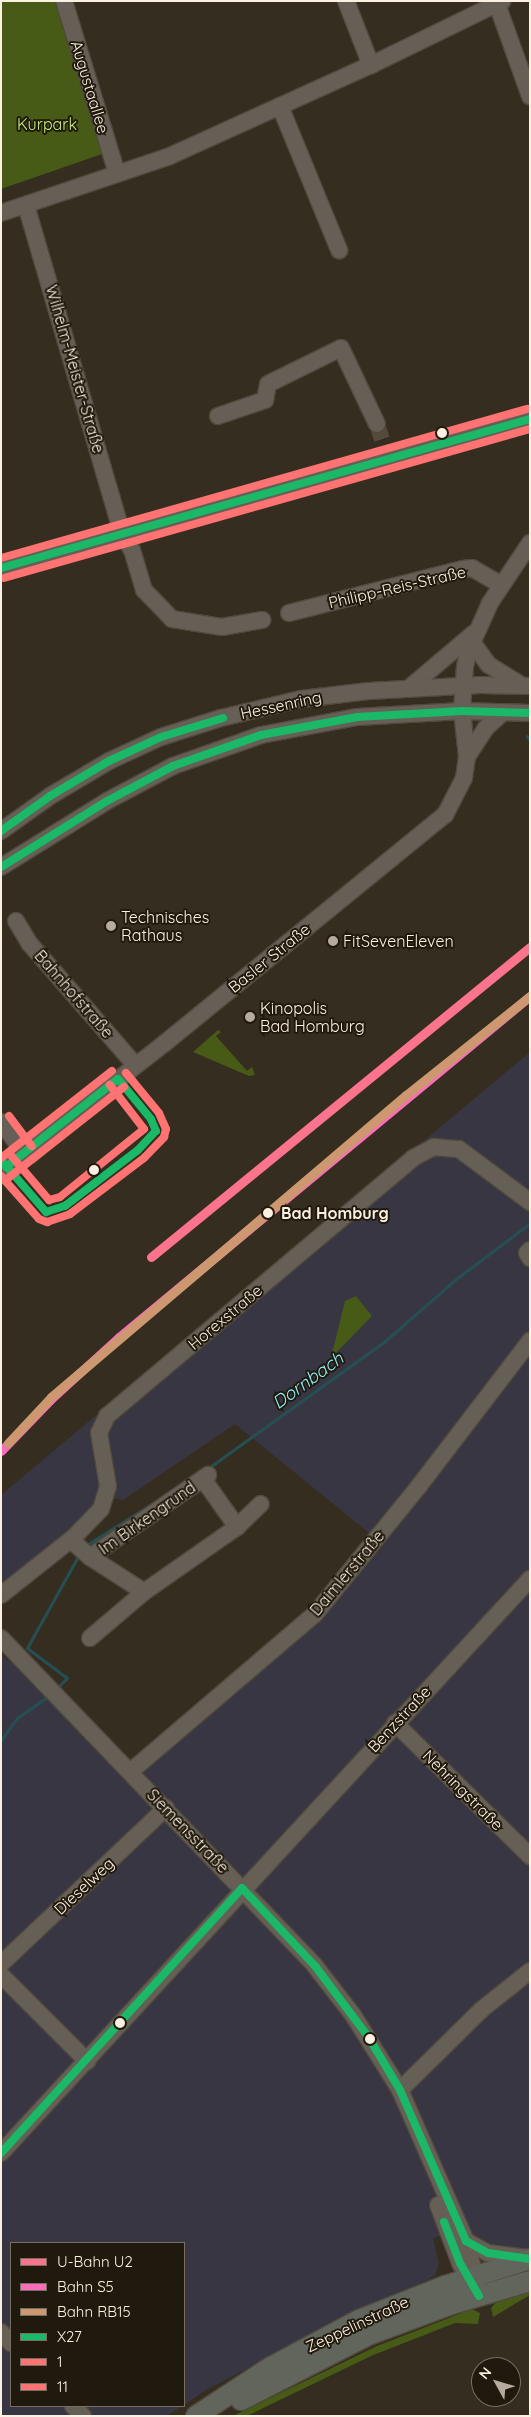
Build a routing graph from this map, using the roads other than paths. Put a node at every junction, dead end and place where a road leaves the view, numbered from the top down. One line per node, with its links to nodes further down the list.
1 (64, 1): 7 (street, Augustaallee)
2 (346, 1): 4 (street)
3 (500, 3): 4 (street); 5 (street)
4 (371, 66): 6 (street)
5 (530, 96)
6 (280, 106): 7 (street); 10 (street)
7 (117, 173): 8 (street)
8 (26, 205): 9 (street); 14 (street, Wilhelm-Meister-Straße)
9 (1, 213)
10 (339, 250)
11 (218, 416): 13 (street)
12 (530, 419): 14 (street)
13 (377, 424)
14 (122, 533): 16 (street); 19 (street)
15 (530, 543): 17 (street)
16 (1, 568)
17 (501, 585): 18 (street, Philipp-Reis-Straße); 20 (street)
18 (289, 613)
19 (262, 620)
20 (474, 637): 21 (street, Basler Straße); 22 (street); 23 (street)
21 (463, 685): 22 (street, Hessenring); 23 (street, Hessenring); 25 (street, Basler Straße)
22 (527, 686)
23 (408, 688): 24 (street, Hessenring)
24 (252, 710): 28 (street); 30 (street, Hessenring)
25 (462, 711): 26 (street, Hessenring); 28 (street, Hessenring); 29 (street, Basler Straße)
26 (503, 712): 27 (street, Hessenring); 29 (street)
27 (530, 713)
28 (261, 735): 31 (street, Hessenring)
29 (467, 757): 33 (street, Basler Straße)
30 (1, 831)
31 (1, 867)
32 (16, 921): 33 (street, Bahnhofstraße)
33 (135, 1065): 35 (street, Basler Straße)
34 (1, 1122): 35 (street)
35 (24, 1152): 36 (street, Basler Straße)
36 (3, 1166)
37 (530, 1202): 41 (street, Horexstraße)
38 (530, 1341): 49 (street, Daimlerstraße)
39 (262, 1504): 40 (street)
40 (237, 1526): 42 (street, Im Birkengrund); 44 (street)
41 (71, 1540): 42 (street, Im Birkengrund); 45 (street, Horexstraße)
42 (90, 1557): 44 (street, Im Birkengrund)
43 (530, 1579): 48 (street, Benzstraße)
44 (144, 1592): 47 (street)
45 (1, 1594)
46 (1, 1638): 49 (street, Siemensstraße)
47 (90, 1638)
48 (395, 1723): 51 (street, Nehringstraße); 52 (street, Benzstraße)
49 (130, 1772): 50 (street, Siemensstraße)
50 (166, 1808): 52 (street, Siemensstraße); 53 (street, Dieselweg)
51 (530, 1856)
52 (242, 1888): 56 (street, Benzstraße); 57 (street, Siemensstraße)
53 (1, 1964)
54 (530, 1971): 57 (street)
55 (1, 1975): 56 (street)
56 (88, 2061): 58 (street, Benzstraße)
57 (400, 2090): 59 (street, Siemensstraße)
58 (1, 2153)
59 (458, 2239): 60 (street); 61 (street, Siemensstraße); 63 (street, Siemensstraße)
60 (530, 2259): 61 (main road, Zeppelinstraße)
61 (472, 2277): 63 (main road, Zeppelinstraße); 64 (street, Siemensstraße)
62 (530, 2281): 64 (main road, Zeppelinstraße)
63 (445, 2286): 69 (main road, Zeppelinstraße)
64 (479, 2296): 70 (main road, Zeppelinstraße)
65 (1, 2332): 66 (street)
66 (10, 2342)
67 (74, 2407): 68 (street)
68 (83, 2416)
69 (196, 2416)
70 (218, 2416)

